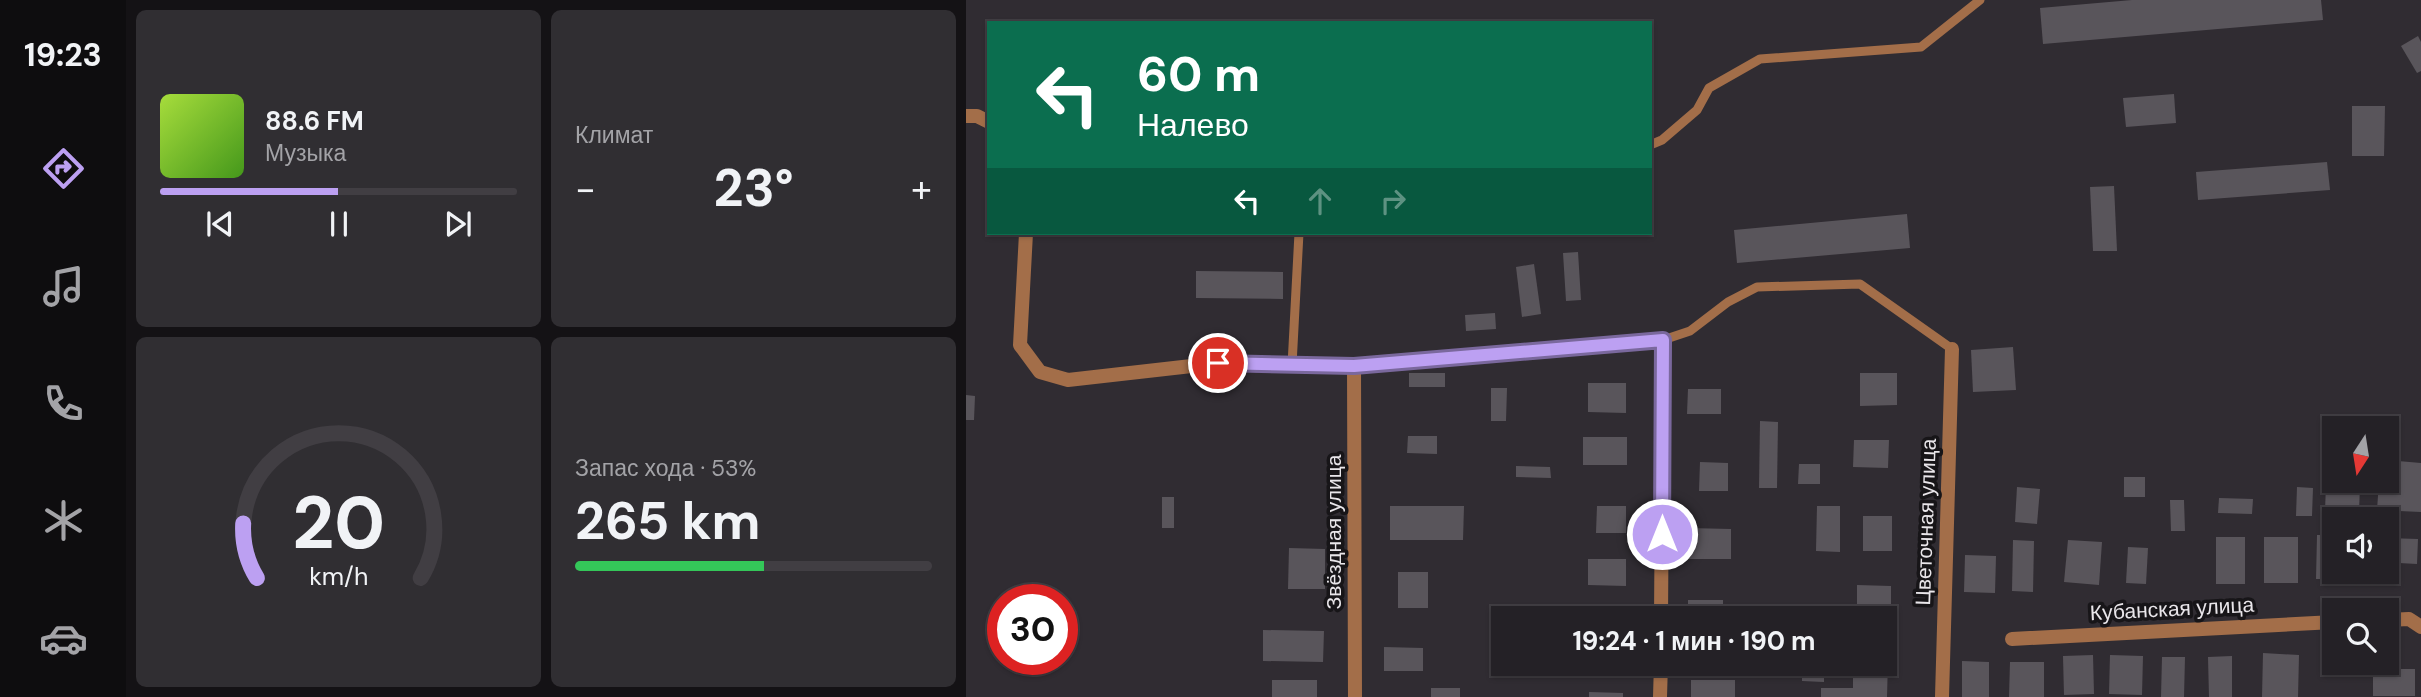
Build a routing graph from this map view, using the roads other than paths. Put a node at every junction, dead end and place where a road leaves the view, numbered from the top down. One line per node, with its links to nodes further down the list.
1 (1980, 0): 4 (lane)
2 (966, 116): 3 (street)
3 (987, 121)
4 (1652, 144)
5 (1026, 235): 9 (street)
6 (1299, 235): 9 (lane)
7 (1663, 340): 8 (lane); 10 (street); 11 (street)
8 (1952, 348): 19 (street, Цветочная улица)
9 (1292, 365): 10 (street)
10 (1354, 366): 17 (street, Звёздная улица)
11 (1661, 606)
12 (2399, 619): 14 (street)
13 (2322, 623): 15 (street, Кубанская улица)
14 (2421, 627)
15 (2012, 639)
16 (1661, 676): 18 (street)
17 (1355, 697)
18 (1660, 697)
19 (1942, 697)

